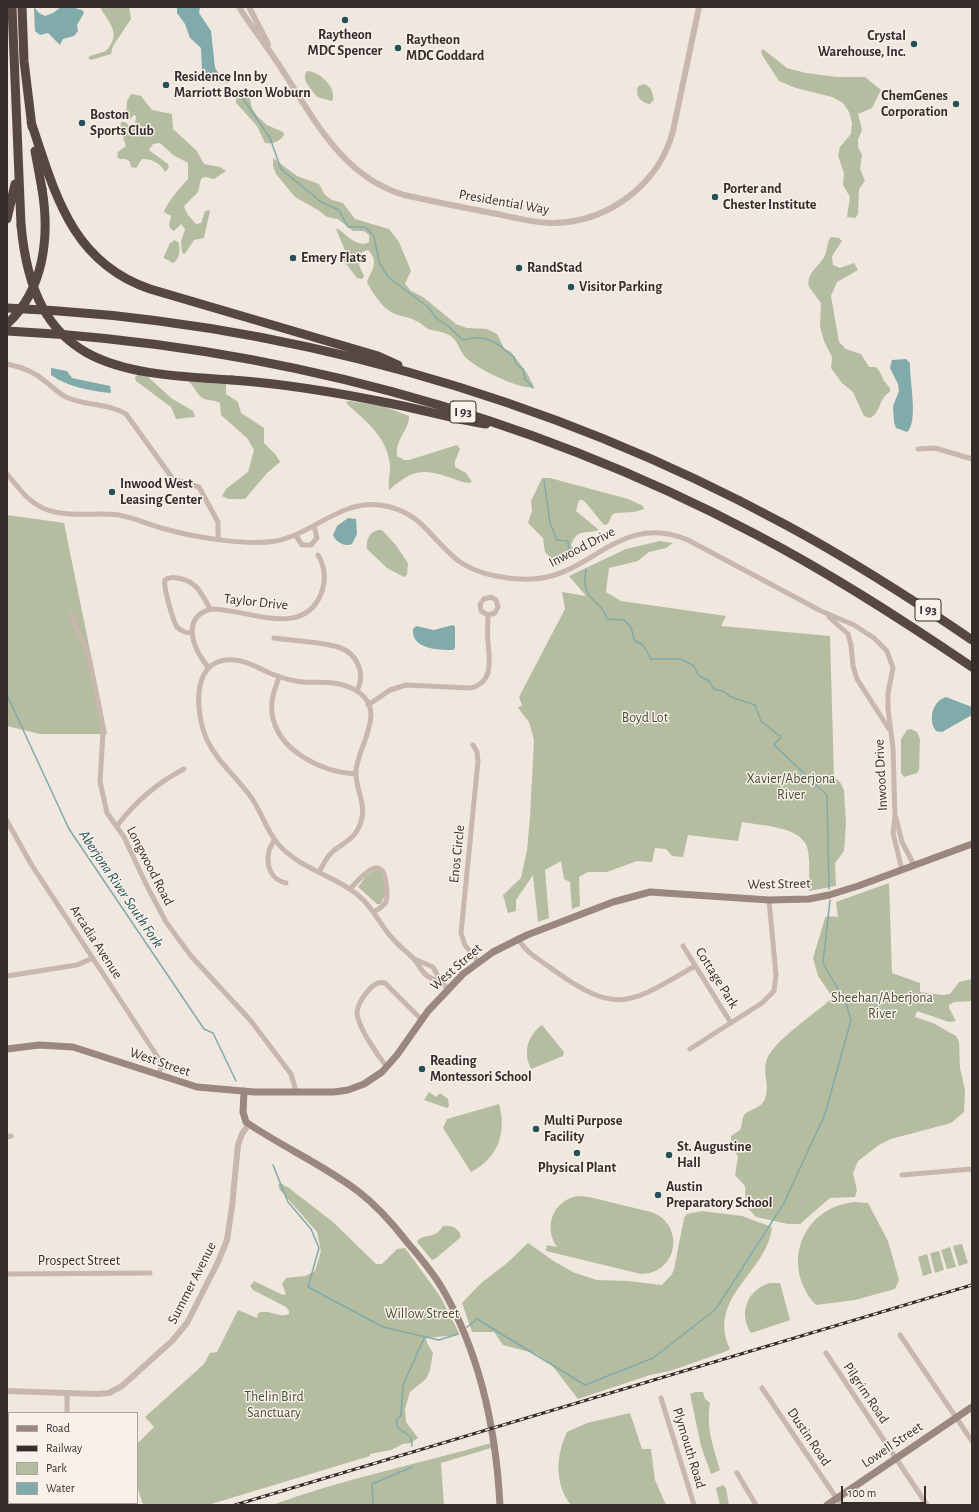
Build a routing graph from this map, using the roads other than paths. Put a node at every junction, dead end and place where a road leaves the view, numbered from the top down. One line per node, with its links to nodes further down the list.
1 (12, 7): 8 (highway)
2 (22, 7): 7 (highway)
3 (239, 7): 6 (street, Presidential Way)
4 (249, 7): 6 (street, Presidential Way)
5 (699, 7): 6 (street, Presidential Way)
6 (275, 58)
7 (31, 122): 11 (highway, bridge); 14 (highway)
8 (17, 153): 9 (highway); 15 (highway, bridge)
9 (7, 219)
10 (7, 308): 14 (highway, I 93)
11 (7, 324)
12 (7, 331): 15 (highway, I 93)
13 (7, 364): 21 (street)
14 (425, 377): 29 (highway, I 93)
15 (507, 427): 30 (highway, I 93)
16 (918, 449): 17 (street)
17 (972, 459)
18 (7, 474): 21 (street, Inwood Drive)
19 (314, 526): 20 (street, Inwood Drive); 20 (street); 24 (street, Inwood Drive)
20 (296, 536): 21 (street, Inwood Drive)
21 (218, 538)
22 (318, 555): 23 (street, Taylor Drive)
23 (210, 610): 27 (street, Taylor Drive); 27 (street)
24 (821, 611): 35 (street, Inwood Drive); 35 (street, Inwood Drive)
25 (71, 614): 41 (street, Longwood Road)
26 (488, 615): 34 (street)
27 (192, 633): 31 (street)
28 (274, 638): 33 (street)
29 (972, 640)
30 (972, 667)
31 (209, 668): 32 (street); 42 (street)
32 (279, 677): 33 (street); 38 (street)
33 (357, 691): 34 (street)
34 (368, 705): 38 (street)
35 (891, 731): 39 (street, Inwood Drive)
36 (473, 745): 55 (street, Enos Circle)
37 (184, 769): 41 (street)
38 (356, 774): 46 (street)
39 (895, 817): 44 (street, Inwood Drive); 45 (street, Inwood Drive)
40 (7, 821): 53 (street, Arcadia Avenue)
41 (117, 826): 67 (street, Longwood Road)
42 (275, 840): 46 (street); 47 (street)
43 (972, 844): 44 (main road, West Street)
44 (914, 865): 45 (main road, West Street)
45 (902, 870): 49 (main road, West Street)
46 (319, 872): 48 (street)
47 (286, 883)
48 (350, 889): 50 (street); 50 (street)
49 (769, 900): 51 (main road, West Street); 61 (street)
50 (374, 912): 54 (street)
51 (518, 938): 55 (main road, West Street); 56 (street)
52 (682, 946): 56 (street, Cottage Park)
53 (93, 958): 57 (street); 65 (street, Arcadia Avenue)
54 (414, 959): 58 (street); 58 (street)
55 (478, 962): 59 (main road, West Street)
56 (695, 966): 61 (street, Cottage Park)
57 (7, 976)
58 (440, 982): 59 (street)
59 (448, 988): 60 (main road, West Street)
60 (422, 1019): 64 (main road, West Street); 64 (street)
61 (731, 1023): 63 (street)
62 (7, 1049): 65 (main road, West Street)
63 (690, 1049)
64 (387, 1067): 67 (main road, West Street)
65 (159, 1076): 66 (main road, West Street)
66 (244, 1091): 67 (main road, West Street); 68 (main road)
67 (296, 1091)
68 (249, 1124): 77 (street, Summer Avenue); 86 (main road)
69 (972, 1169): 70 (street)
70 (902, 1175)
71 (150, 1273): 72 (street, Prospect Street)
72 (7, 1274)
73 (900, 1335): 81 (street)
74 (826, 1354): 83 (street, Pilgrim Road)
75 (762, 1388): 85 (street, Dustin Road)
76 (7, 1391): 77 (street, Summer Avenue)
77 (68, 1393): 80 (street)
78 (661, 1398): 87 (street, Plymouth Road)
79 (972, 1407): 81 (main road, Lowell Street)
80 (67, 1412)
81 (956, 1418): 82 (street); 83 (main road, Lowell Street)
82 (972, 1441)
83 (896, 1458): 85 (main road, Lowell Street); 90 (street, Pilgrim Road)
84 (737, 1473): 88 (street)
85 (838, 1502): 89 (main road, Lowell Street)
86 (500, 1505)
87 (694, 1505)
88 (756, 1505)
89 (827, 1505)
90 (927, 1505)

